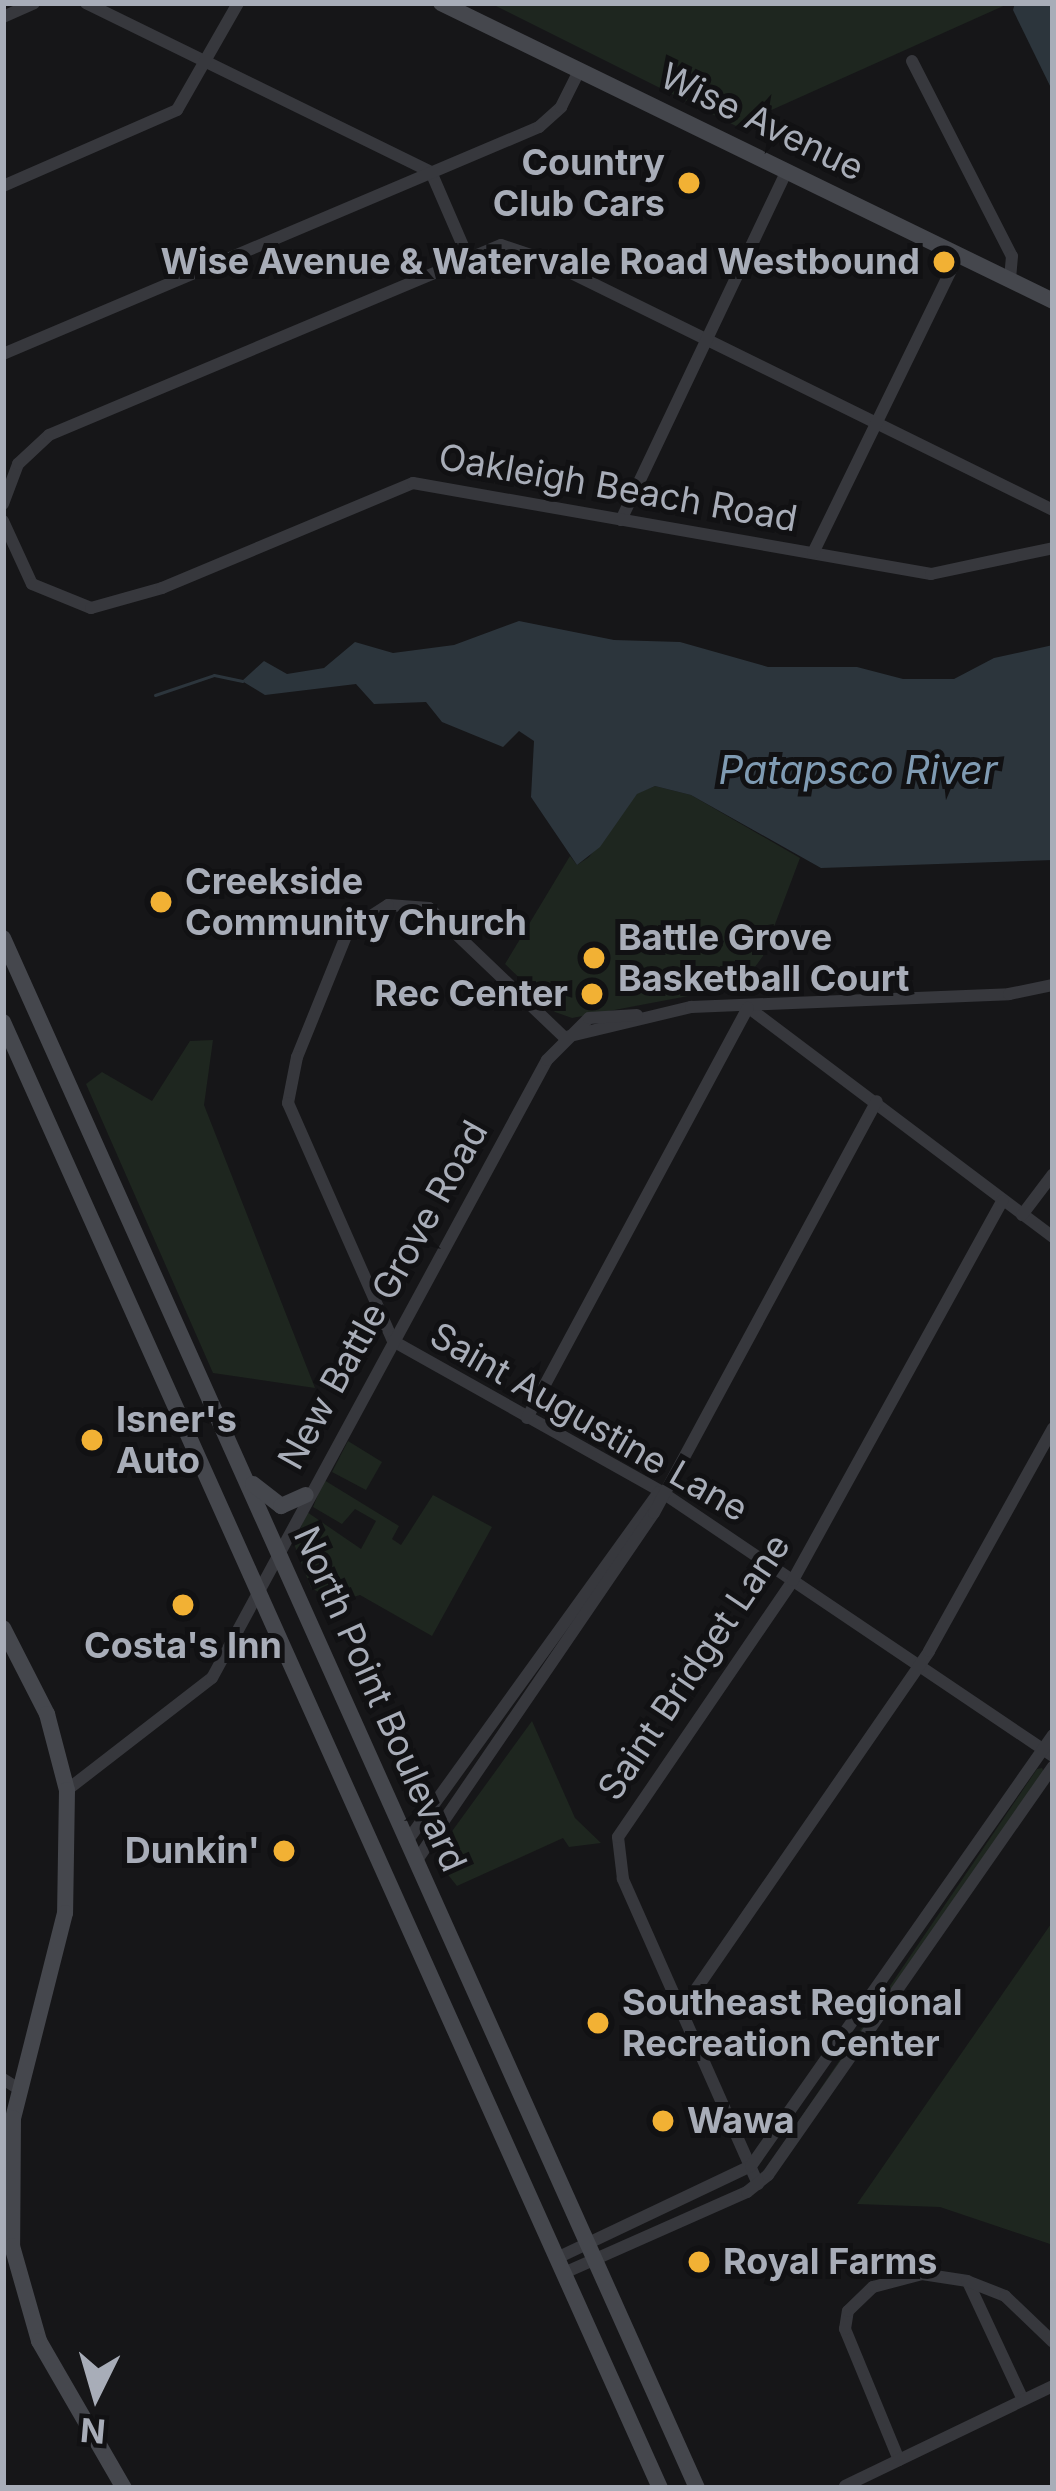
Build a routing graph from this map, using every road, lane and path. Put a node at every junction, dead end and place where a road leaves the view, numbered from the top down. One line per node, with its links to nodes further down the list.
1 (34, 3): 5 (street)
2 (86, 3): 6 (street)
3 (238, 3): 6 (street)
4 (441, 3): 8 (main road, Wise Avenue)
5 (3, 17)
6 (209, 61): 9 (street); 11 (street)
7 (912, 62): 14 (street)
8 (580, 69): 9 (street); 10 (main road, Wise Avenue)
9 (431, 172): 12 (street); 17 (street)
10 (786, 172): 13 (main road, Wise Avenue); 16 (street)
11 (3, 186)
12 (467, 255): 16 (street); 19 (street)
13 (958, 256): 14 (main road, Wise Avenue); 18 (street)
14 (1010, 281): 15 (main road, Wise Avenue)
15 (1053, 302)
16 (706, 340): 18 (street); 21 (street)
17 (3, 354)
18 (875, 421): 20 (street); 24 (street)
19 (3, 505)
20 (1053, 510)
21 (621, 520): 22 (street, Oakleigh Beach Road); 24 (street, Oakleigh Beach Road)
22 (3, 521)
23 (1053, 548): 24 (street, Oakleigh Beach Road)
24 (813, 553)
25 (3, 938): 35 (main road, North Point Boulevard)
26 (1053, 985): 27 (street)
27 (748, 1008): 29 (street); 30 (street); 38 (street)
28 (3, 1022): 36 (main road, North Point Boulevard)
29 (565, 1038): 37 (street, New Battle Grove Road); 37 (street)
30 (877, 1101): 32 (street); 41 (street)
31 (1053, 1174): 33 (street)
32 (1002, 1201): 33 (street); 44 (street, Saint Bridget Lane)
33 (1022, 1215): 34 (street)
34 (1053, 1238)
35 (141, 1248): 36 (main road); 40 (main road, North Point Boulevard)
36 (110, 1261): 45 (main road, North Point Boulevard)
37 (393, 1341): 38 (street, Saint Augustine Lane); 42 (street, New Battle Grove Road)
38 (527, 1418): 41 (street, Saint Augustine Lane)
39 (1053, 1428): 47 (street)
40 (243, 1474): 42 (main road); 43 (main road, North Point Boulevard)
41 (660, 1491): 44 (street, Saint Augustine Lane); 52 (street); 53 (street)
42 (306, 1495): 43 (street, New Battle Grove Road)
43 (278, 1552): 45 (street, New Battle Grove Road); 52 (main road, North Point Boulevard)
44 (793, 1580): 47 (street, Saint Augustine Lane); 54 (street, Saint Bridget Lane)
45 (258, 1590): 51 (street, New Battle Grove Road); 59 (main road, North Point Boulevard)
46 (3, 1628): 51 (main road)
47 (919, 1666): 49 (street, Saint Augustine Lane); 54 (street)
48 (1053, 1735): 49 (street)
49 (1048, 1753): 56 (street)
50 (1053, 1767): 57 (street)
51 (67, 1790): 55 (main road)
52 (408, 1840): 53 (main road, North Point Boulevard)
53 (417, 1860): 58 (main road, North Point Boulevard)
54 (681, 2011): 56 (street, Saint Bridget Lane)
55 (11, 2084): 60 (main road)
56 (751, 2166): 57 (street, Saint Bridget Lane); 58 (street)
57 (758, 2184): 58 (street)
58 (591, 2252): 59 (street); 69 (main road, North Point Boulevard)
59 (560, 2265): 68 (main road, North Point Boulevard)
60 (9, 2271): 67 (main road)
61 (967, 2281): 62 (street); 64 (street); 65 (street)
62 (1053, 2342)
63 (1053, 2386): 64 (street)
64 (1023, 2400): 65 (street)
65 (899, 2460): 66 (street)
66 (845, 2486)
67 (124, 2488)
68 (660, 2488)
69 (698, 2488)

